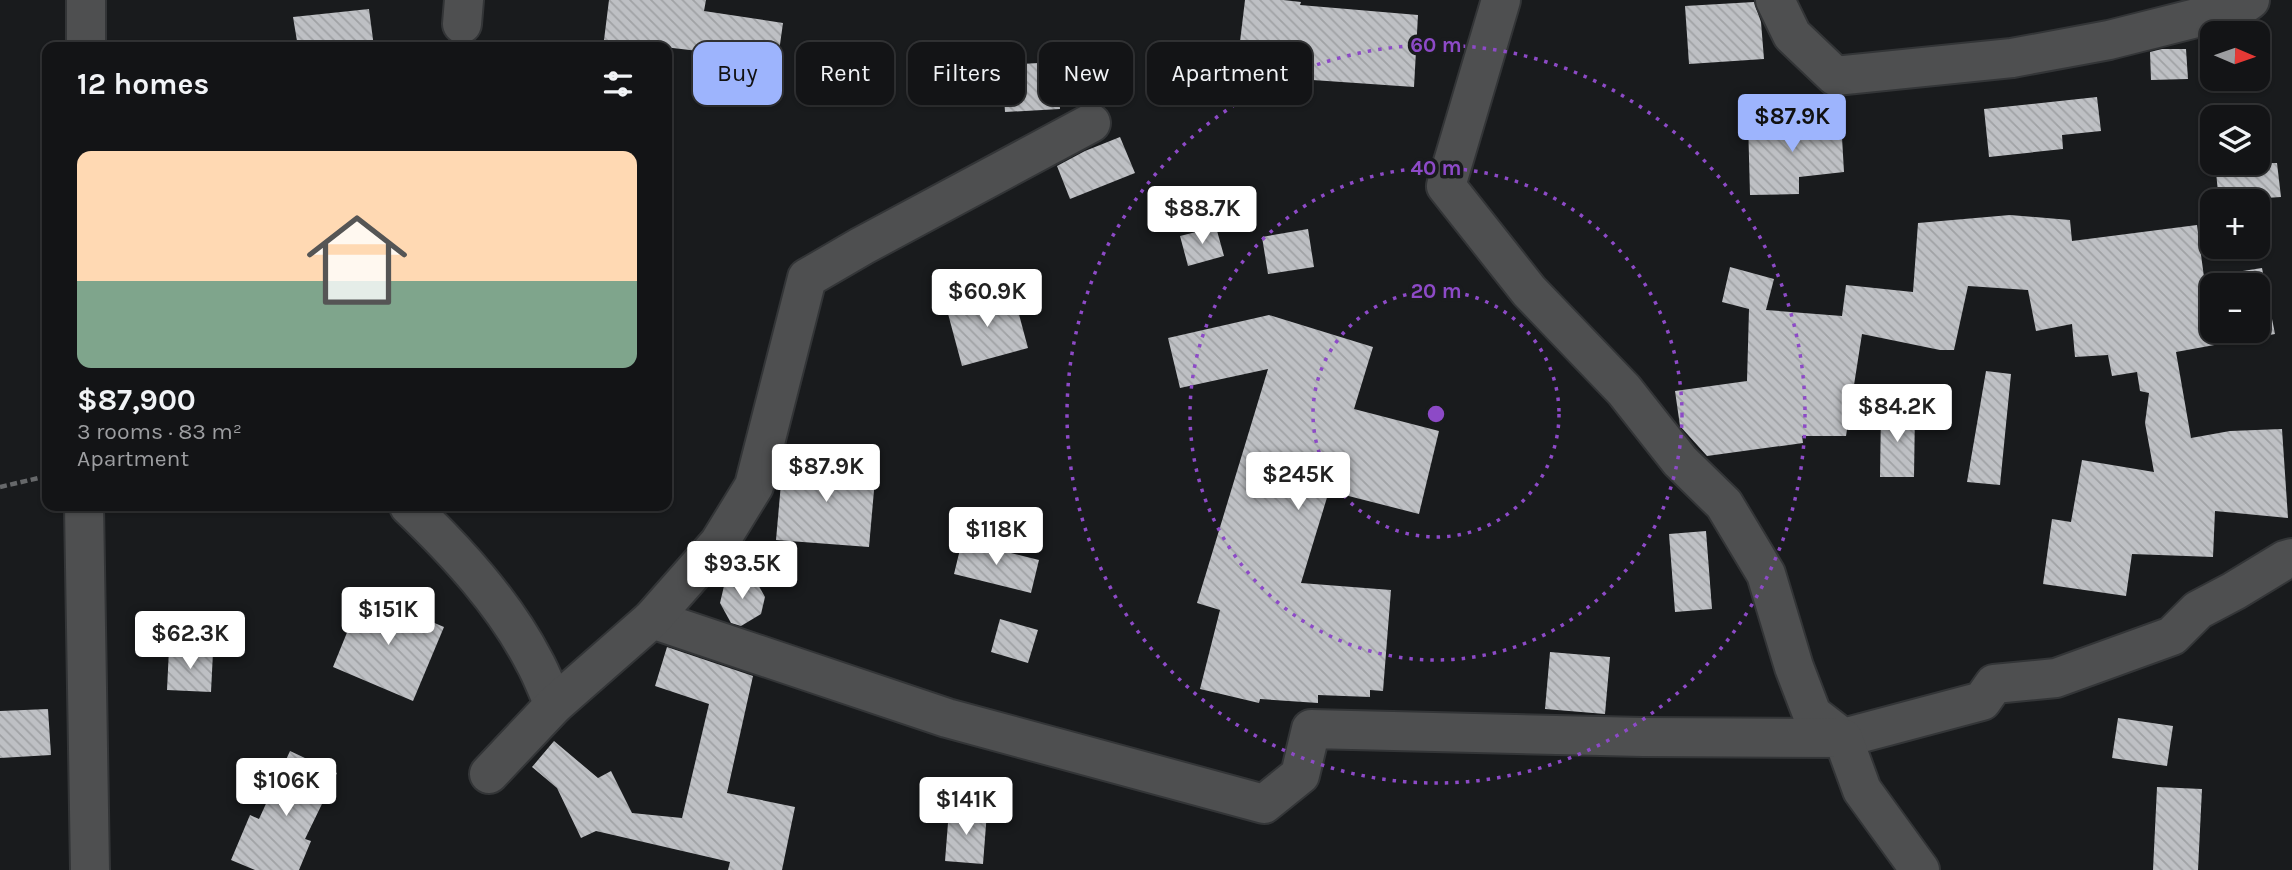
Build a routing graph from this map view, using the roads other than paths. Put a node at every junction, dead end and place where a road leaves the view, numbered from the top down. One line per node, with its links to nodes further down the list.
1 (86, 0): 5 (street)
2 (1501, 0): 12 (street)
3 (1775, 0): 4 (street)
4 (2250, 0)
5 (86, 42)
6 (1091, 123): 10 (street)
7 (84, 511): 14 (street)
8 (414, 511): 11 (street)
9 (2292, 558): 12 (street)
10 (652, 618): 11 (street); 12 (street)
11 (554, 705): 13 (street)
12 (1843, 737): 15 (street)
13 (489, 774)
14 (90, 870)
15 (1920, 870)

